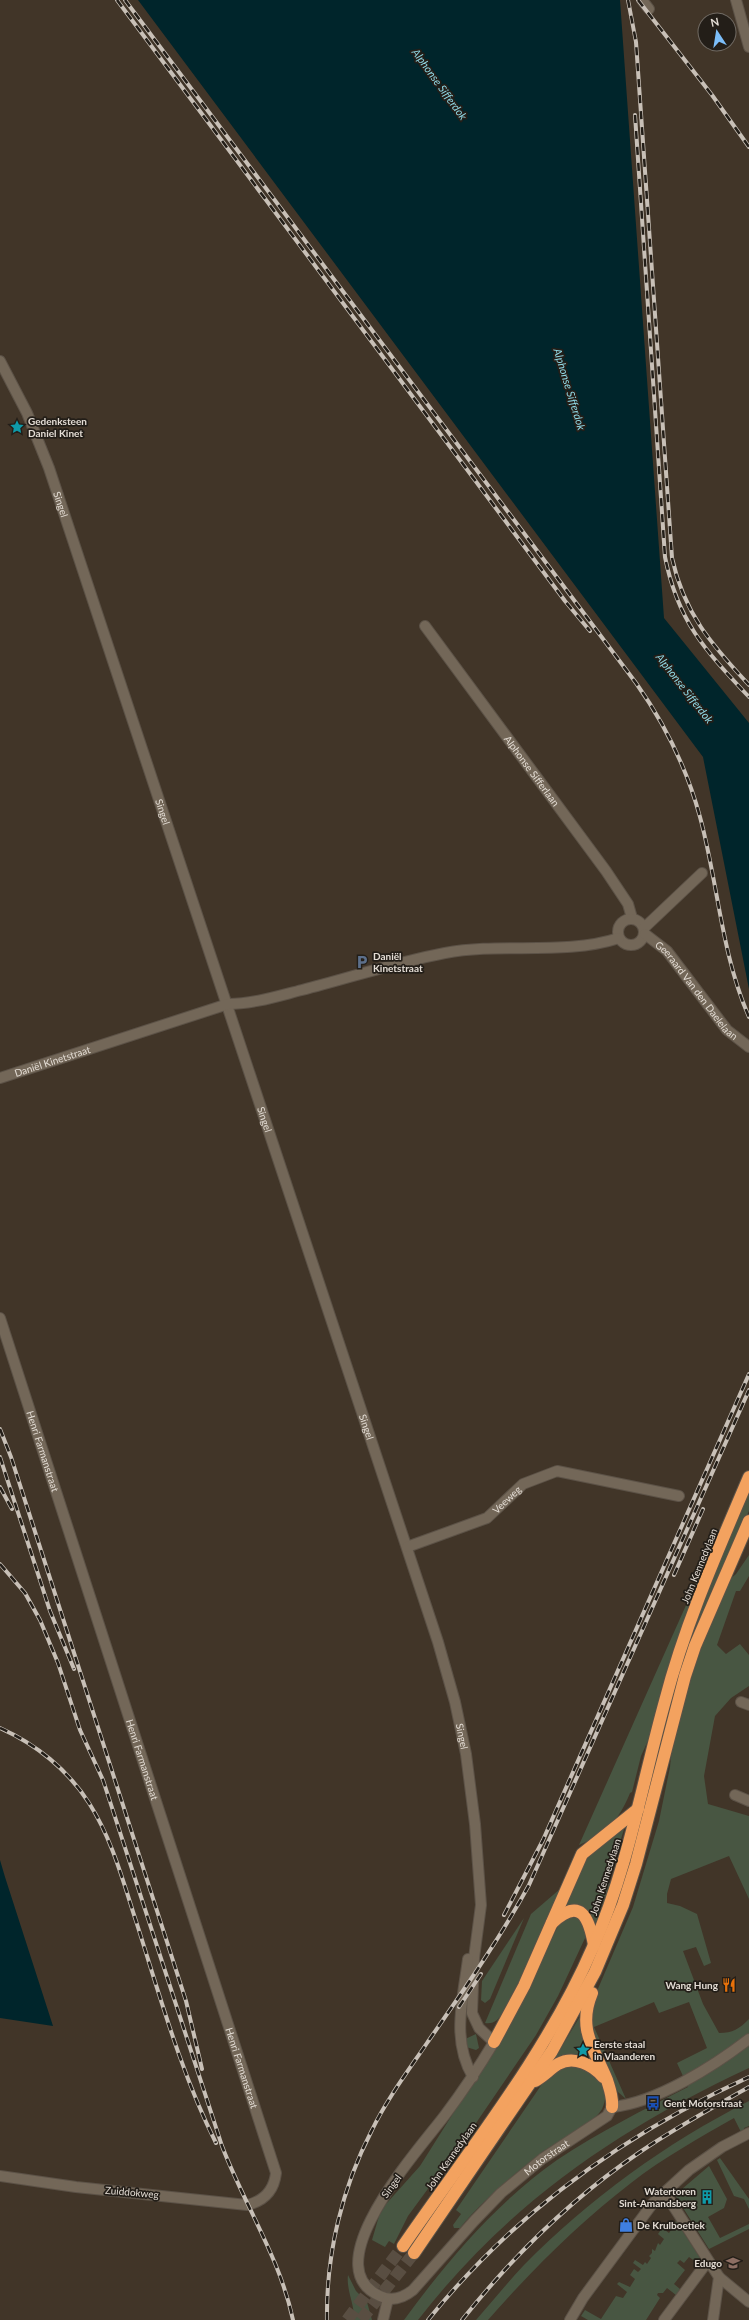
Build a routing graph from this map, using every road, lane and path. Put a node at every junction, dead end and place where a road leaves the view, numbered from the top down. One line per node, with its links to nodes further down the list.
1 (642, 0): 3 (street)
2 (736, 0): 4 (street)
3 (649, 9)
4 (749, 48)
5 (0, 361): 11 (street, Singel)
6 (425, 626): 8 (street, Alphonse Sifferlaan)
7 (702, 873): 9 (street)
8 (632, 918): 9 (street); 10 (street)
9 (645, 931): 10 (street); 12 (street, Geeraard Van den Daelelaan)
10 (619, 938): 11 (street, Daniël Kinetstraat)
11 (228, 1004): 13 (street, Daniël Kinetstraat); 18 (street, Singel)
12 (749, 1047)
13 (0, 1078)
14 (0, 1318): 35 (street, Henri Farmanstraat)
15 (749, 1477): 21 (highway, John Kennedylaan)
16 (679, 1496): 18 (street, Veeweg)
17 (749, 1521): 25 (highway)
18 (407, 1547): 22 (street, Singel)
19 (735, 1795): 20 (street)
20 (749, 1801)
21 (638, 1808): 23 (highway); 24 (highway, John Kennedylaan)
22 (478, 1892): 27 (street, Singel); 28 (street, Singel)
23 (552, 1923): 24 (highway); 27 (highway)
24 (594, 1946): 36 (highway, John Kennedylaan)
25 (595, 1972): 29 (highway); 30 (highway)
26 (749, 2039): 31 (street)
27 (494, 2042): 28 (street, Singel)
28 (472, 2078): 40 (street, Singel)
29 (531, 2083): 30 (highway); 37 (highway)
30 (608, 2083): 31 (highway)
31 (612, 2107): 40 (street, Motorstraat)
32 (749, 2133): 34 (street)
33 (0, 2176): 35 (street, Zuiddokweg)
34 (665, 2193): 38 (street); 43 (street)
35 (263, 2198)
36 (403, 2246)
37 (414, 2253)
38 (708, 2261): 39 (street); 44 (street)
39 (719, 2277): 41 (street); 45 (street)
40 (388, 2299): 42 (street)
41 (749, 2302)
42 (383, 2320)
43 (570, 2320)
44 (664, 2320)
45 (713, 2320)

